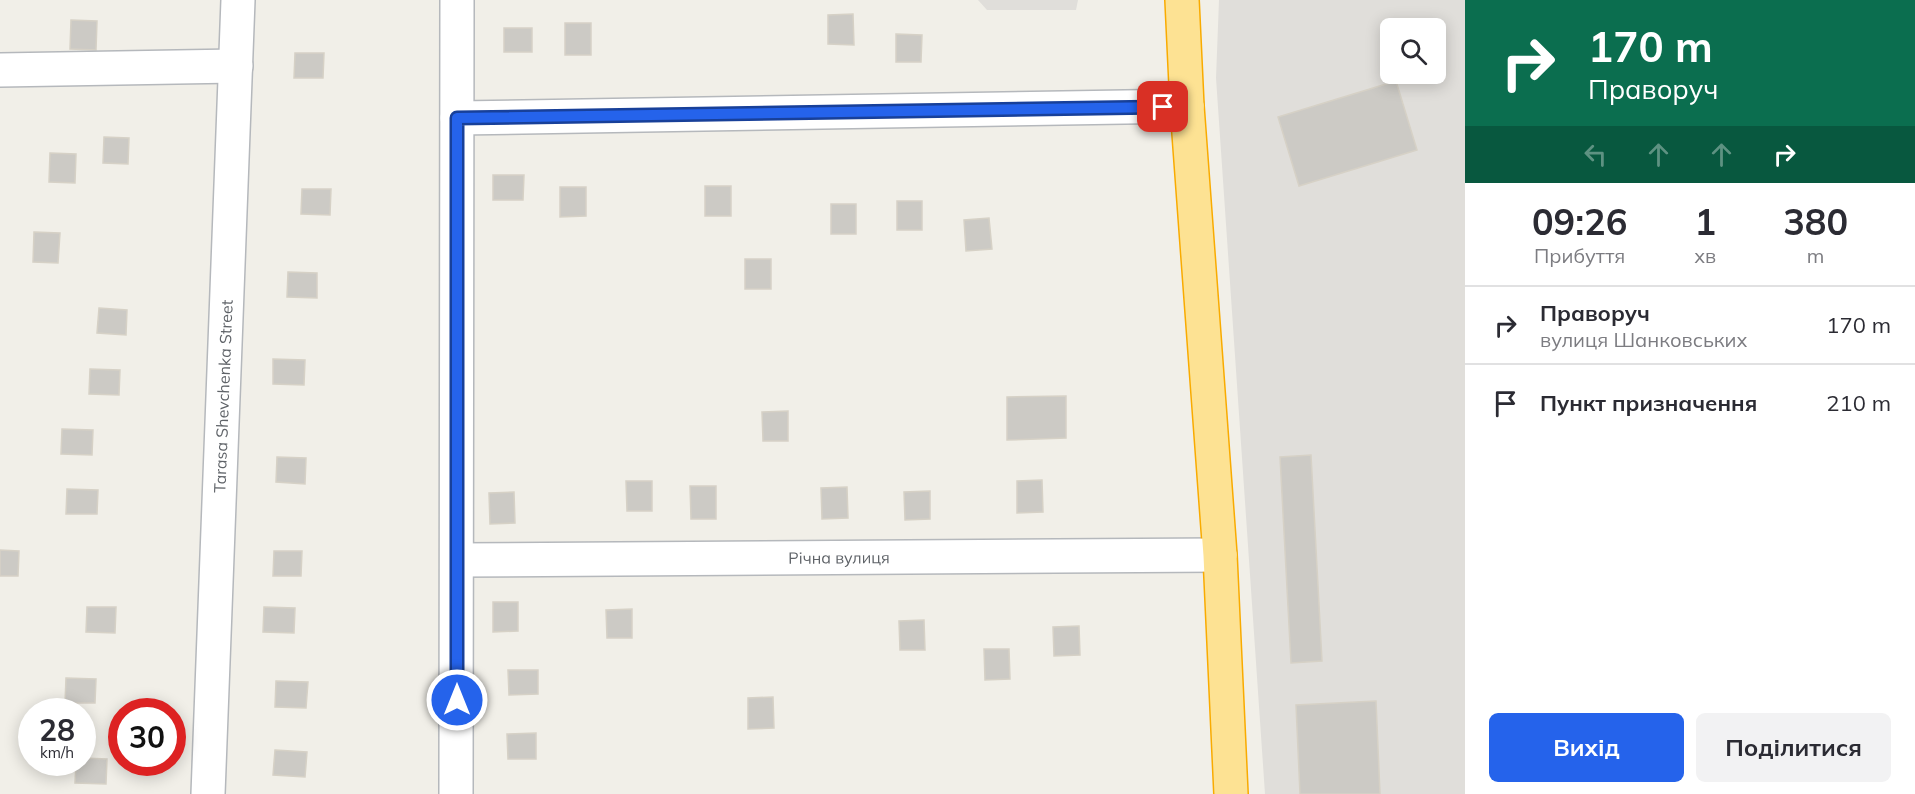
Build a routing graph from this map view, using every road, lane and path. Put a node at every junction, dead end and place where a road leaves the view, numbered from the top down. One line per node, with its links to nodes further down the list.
1 (238, 0): 4 (street, Tarasa Shevchenka Street)
2 (457, 0): 7 (street)
3 (1182, 0): 6 (highway)
4 (236, 66): 5 (street); 10 (street, Tarasa Shevchenka Street)
5 (0, 70)
6 (1187, 106): 7 (street); 8 (highway)
7 (457, 118): 9 (street)
8 (1220, 555): 9 (street, Річна вулиця); 12 (highway)
9 (457, 560): 11 (street)
10 (208, 794)
11 (456, 794)
12 (1231, 794)

